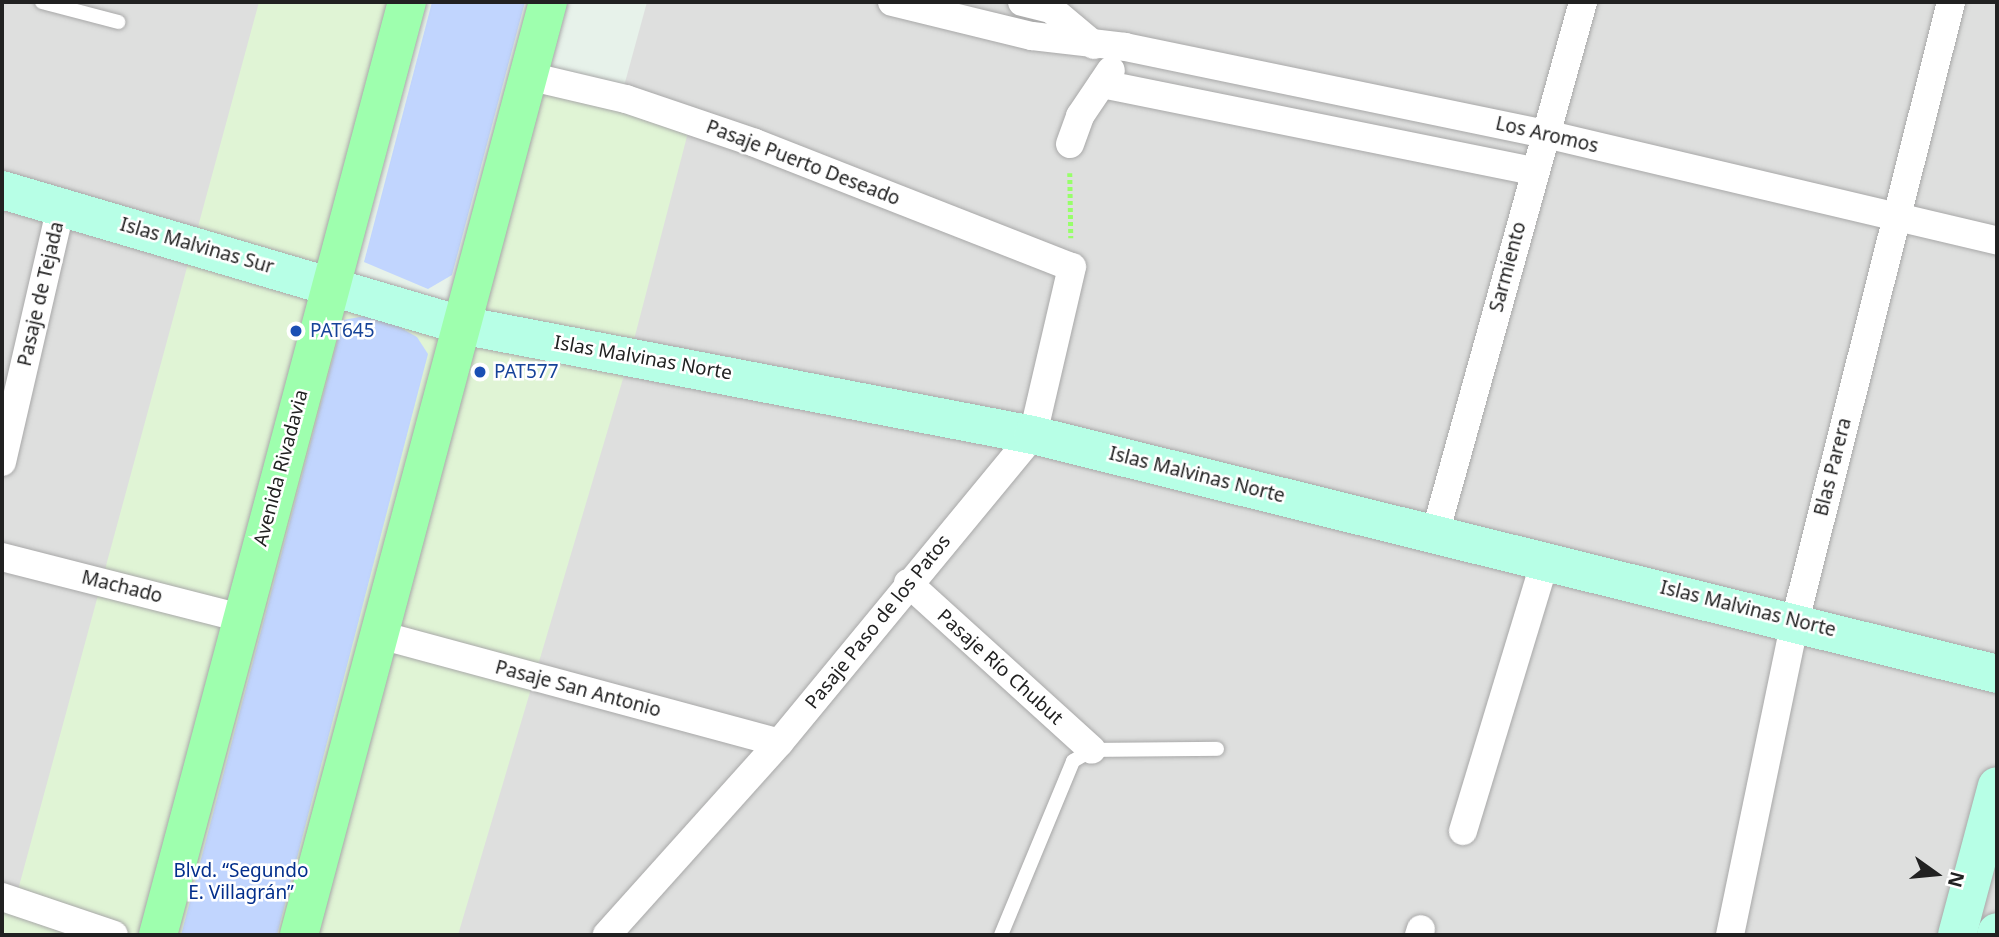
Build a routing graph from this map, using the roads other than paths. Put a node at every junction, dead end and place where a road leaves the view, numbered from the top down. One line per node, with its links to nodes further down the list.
1 (42, 2): 8 (lane)
2 (407, 2): 21 (main road, Avenida Rivadavia)
3 (548, 2): 11 (main road)
4 (892, 2): 9 (street, Los Aromos)
5 (1022, 2): 9 (street)
6 (1583, 2): 13 (street, Sarmiento)
7 (1951, 2): 18 (street, Blas Parera)
8 (118, 22)
9 (1094, 45): 10 (street, Los Aromos)
10 (1125, 47): 12 (street); 13 (street, Los Aromos)
11 (528, 76): 20 (street, Pasaje Puerto Deseado); 23 (main road)
12 (1101, 85): 14 (street); 15 (street, Los Aromos)
13 (1546, 134): 15 (street, Sarmiento); 18 (street, Los Aromos)
14 (1070, 144)
15 (1534, 172): 26 (street, Sarmiento)
16 (2, 190): 17 (street, Islas Malvinas Sur)
17 (61, 207): 21 (street, Islas Malvinas Sur); 25 (street, Pasaje de Tejada)
18 (1895, 216): 19 (street, Los Aromos); 31 (street, Blas Parera)
19 (1997, 241)
20 (1072, 267): 24 (street, Pasaje Paso de los Patos)
21 (329, 283): 22 (street, Islas Malvinas Sur); 30 (main road, Avenida Rivadavia)
22 (392, 303): 23 (street, Islas Malvinas Norte)
23 (461, 325): 24 (street, Islas Malvinas Norte); 32 (main road)
24 (1033, 435): 26 (street, Islas Malvinas Norte); 29 (street, Pasaje Paso de los Patos)
25 (2, 462)
26 (1435, 534): 28 (street, Islas Malvinas Norte)
27 (2, 557): 30 (street, Machado)
28 (1546, 558): 31 (street, Islas Malvinas Norte); 38 (street)
29 (908, 583): 34 (street, Pasaje Paso de los Patos); 36 (street, Pasaje Río Chubut)
30 (242, 618): 41 (main road, Avenida Rivadavia)
31 (1795, 621): 33 (street, Islas Malvinas Norte); 45 (street, Blas Parera)
32 (376, 634): 34 (street, Pasaje San Antonio); 42 (main road)
33 (1997, 674)
34 (779, 743): 43 (street, Pasaje Paso de los Patos)
35 (1217, 749): 36 (lane)
36 (1092, 750): 44 (lane)
37 (1997, 786): 46 (street)
38 (1463, 831)
39 (2, 897): 40 (street)
40 (114, 935)
41 (158, 935)
42 (299, 935)
43 (607, 935)
44 (1001, 935)
45 (1730, 935)
46 (1956, 935)

